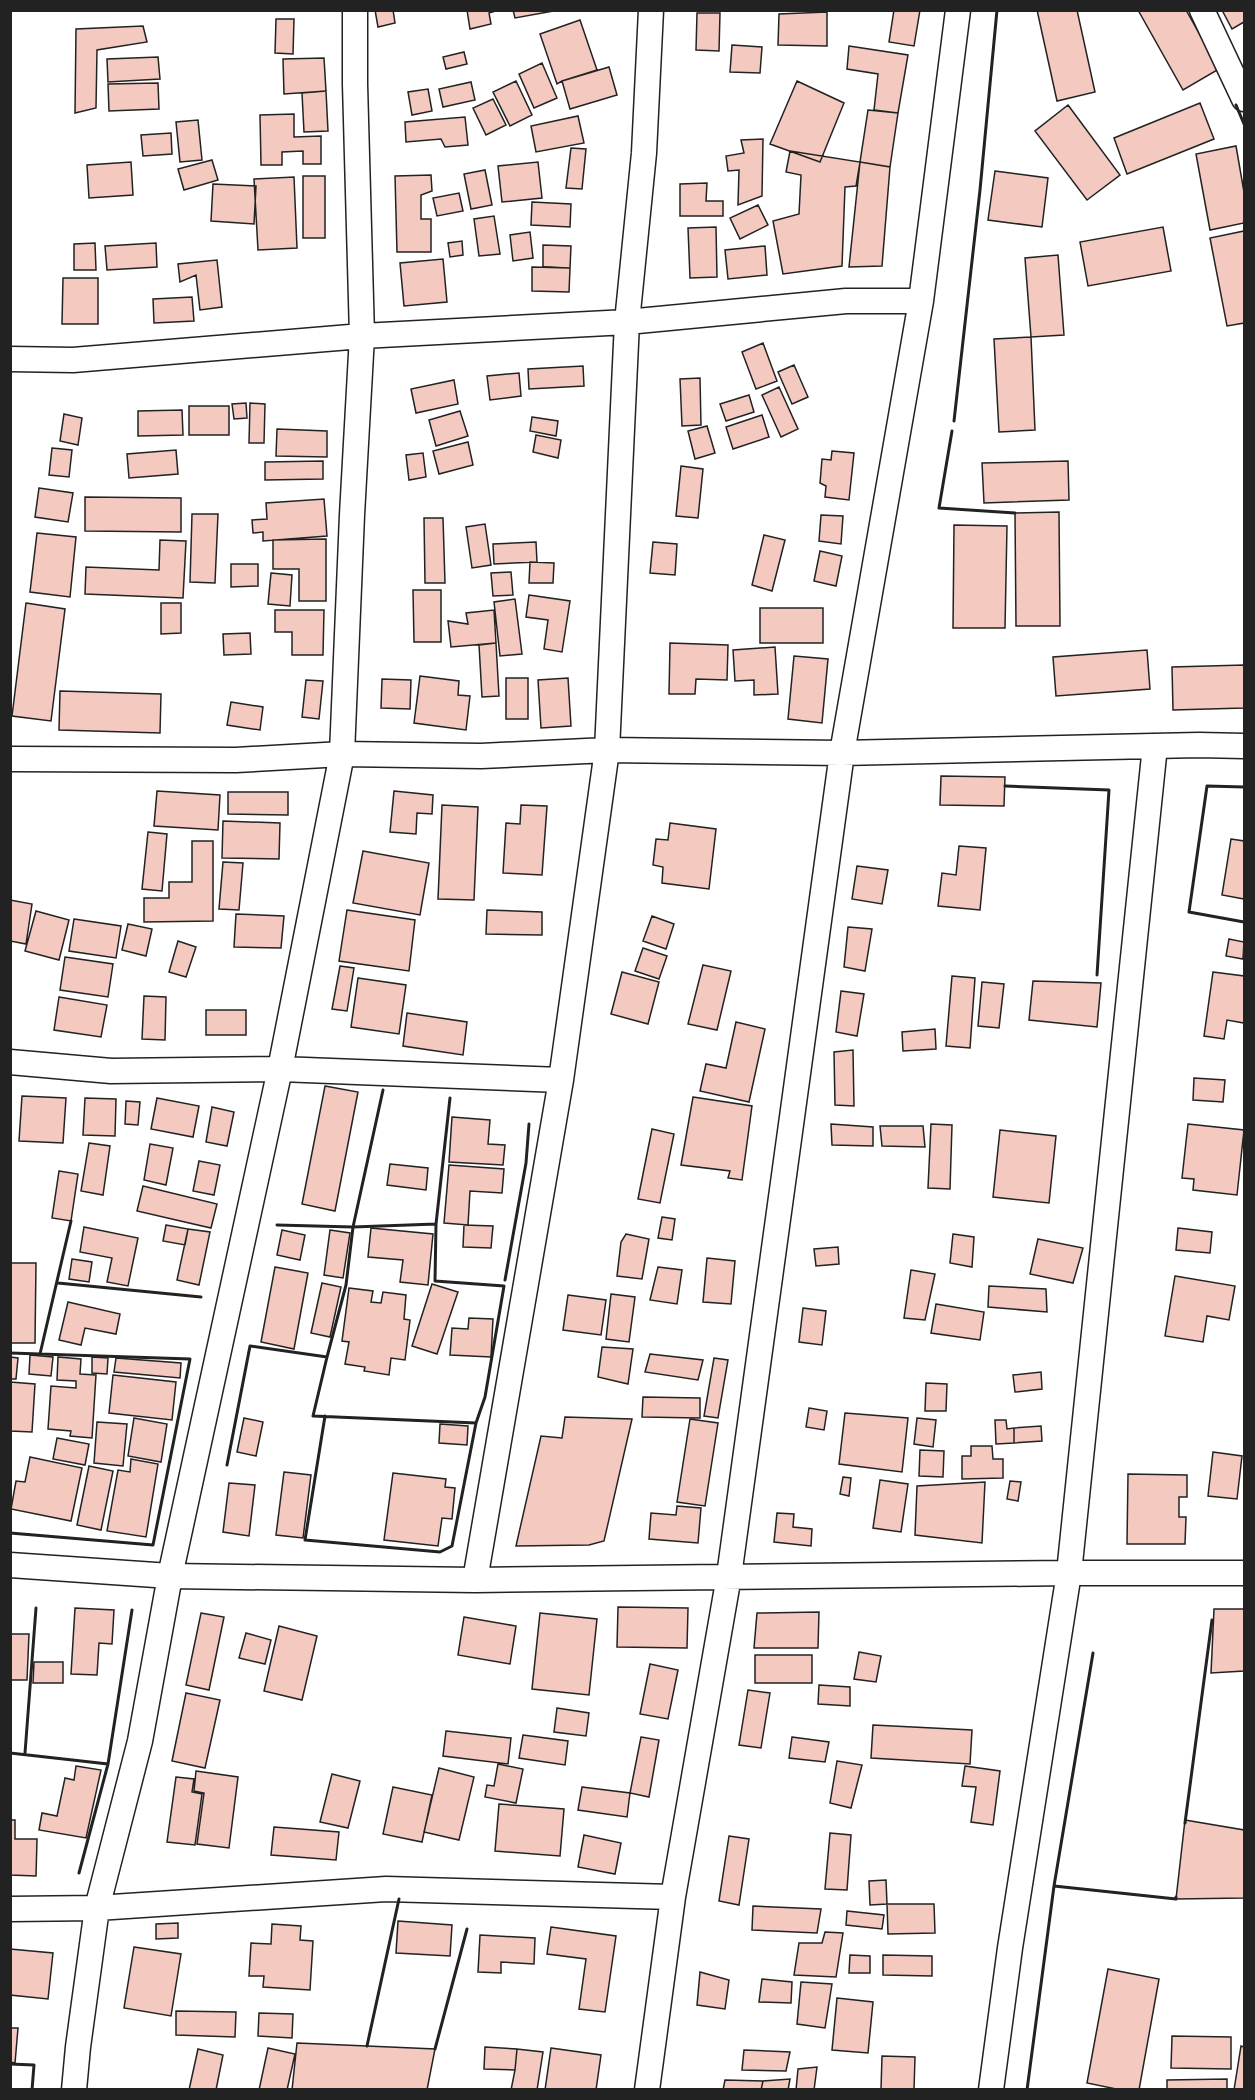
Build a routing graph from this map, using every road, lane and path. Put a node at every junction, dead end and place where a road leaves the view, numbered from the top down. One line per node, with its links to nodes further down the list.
1 (356, 10): 8 (street)
2 (651, 10): 7 (street)
3 (958, 10): 6 (street)
4 (1202, 10): 5 (street)
5 (1245, 99)
6 (921, 301): 7 (street); 13 (street)
7 (627, 322): 8 (street); 12 (street)
8 (362, 336): 9 (street); 14 (street)
9 (10, 359)
10 (1155, 746): 11 (street); 13 (street); 20 (street)
11 (1245, 746)
12 (607, 750): 13 (street); 14 (street); 18 (street)
13 (842, 753): 23 (street)
14 (342, 754): 15 (street); 17 (street)
15 (10, 759)
16 (10, 1062): 17 (street)
17 (280, 1069): 18 (street); 22 (street)
18 (561, 1080): 24 (street)
19 (10, 1565): 22 (street)
20 (1069, 1573): 21 (street); 23 (street); 30 (street)
21 (1245, 1573)
22 (170, 1576): 24 (street); 26 (street)
23 (729, 1576): 24 (street); 25 (street)
24 (475, 1580)
25 (673, 1897): 26 (street); 29 (street)
26 (97, 1908): 27 (street); 28 (street)
27 (10, 1909)
28 (74, 2090)
29 (647, 2090)
30 (991, 2090)

